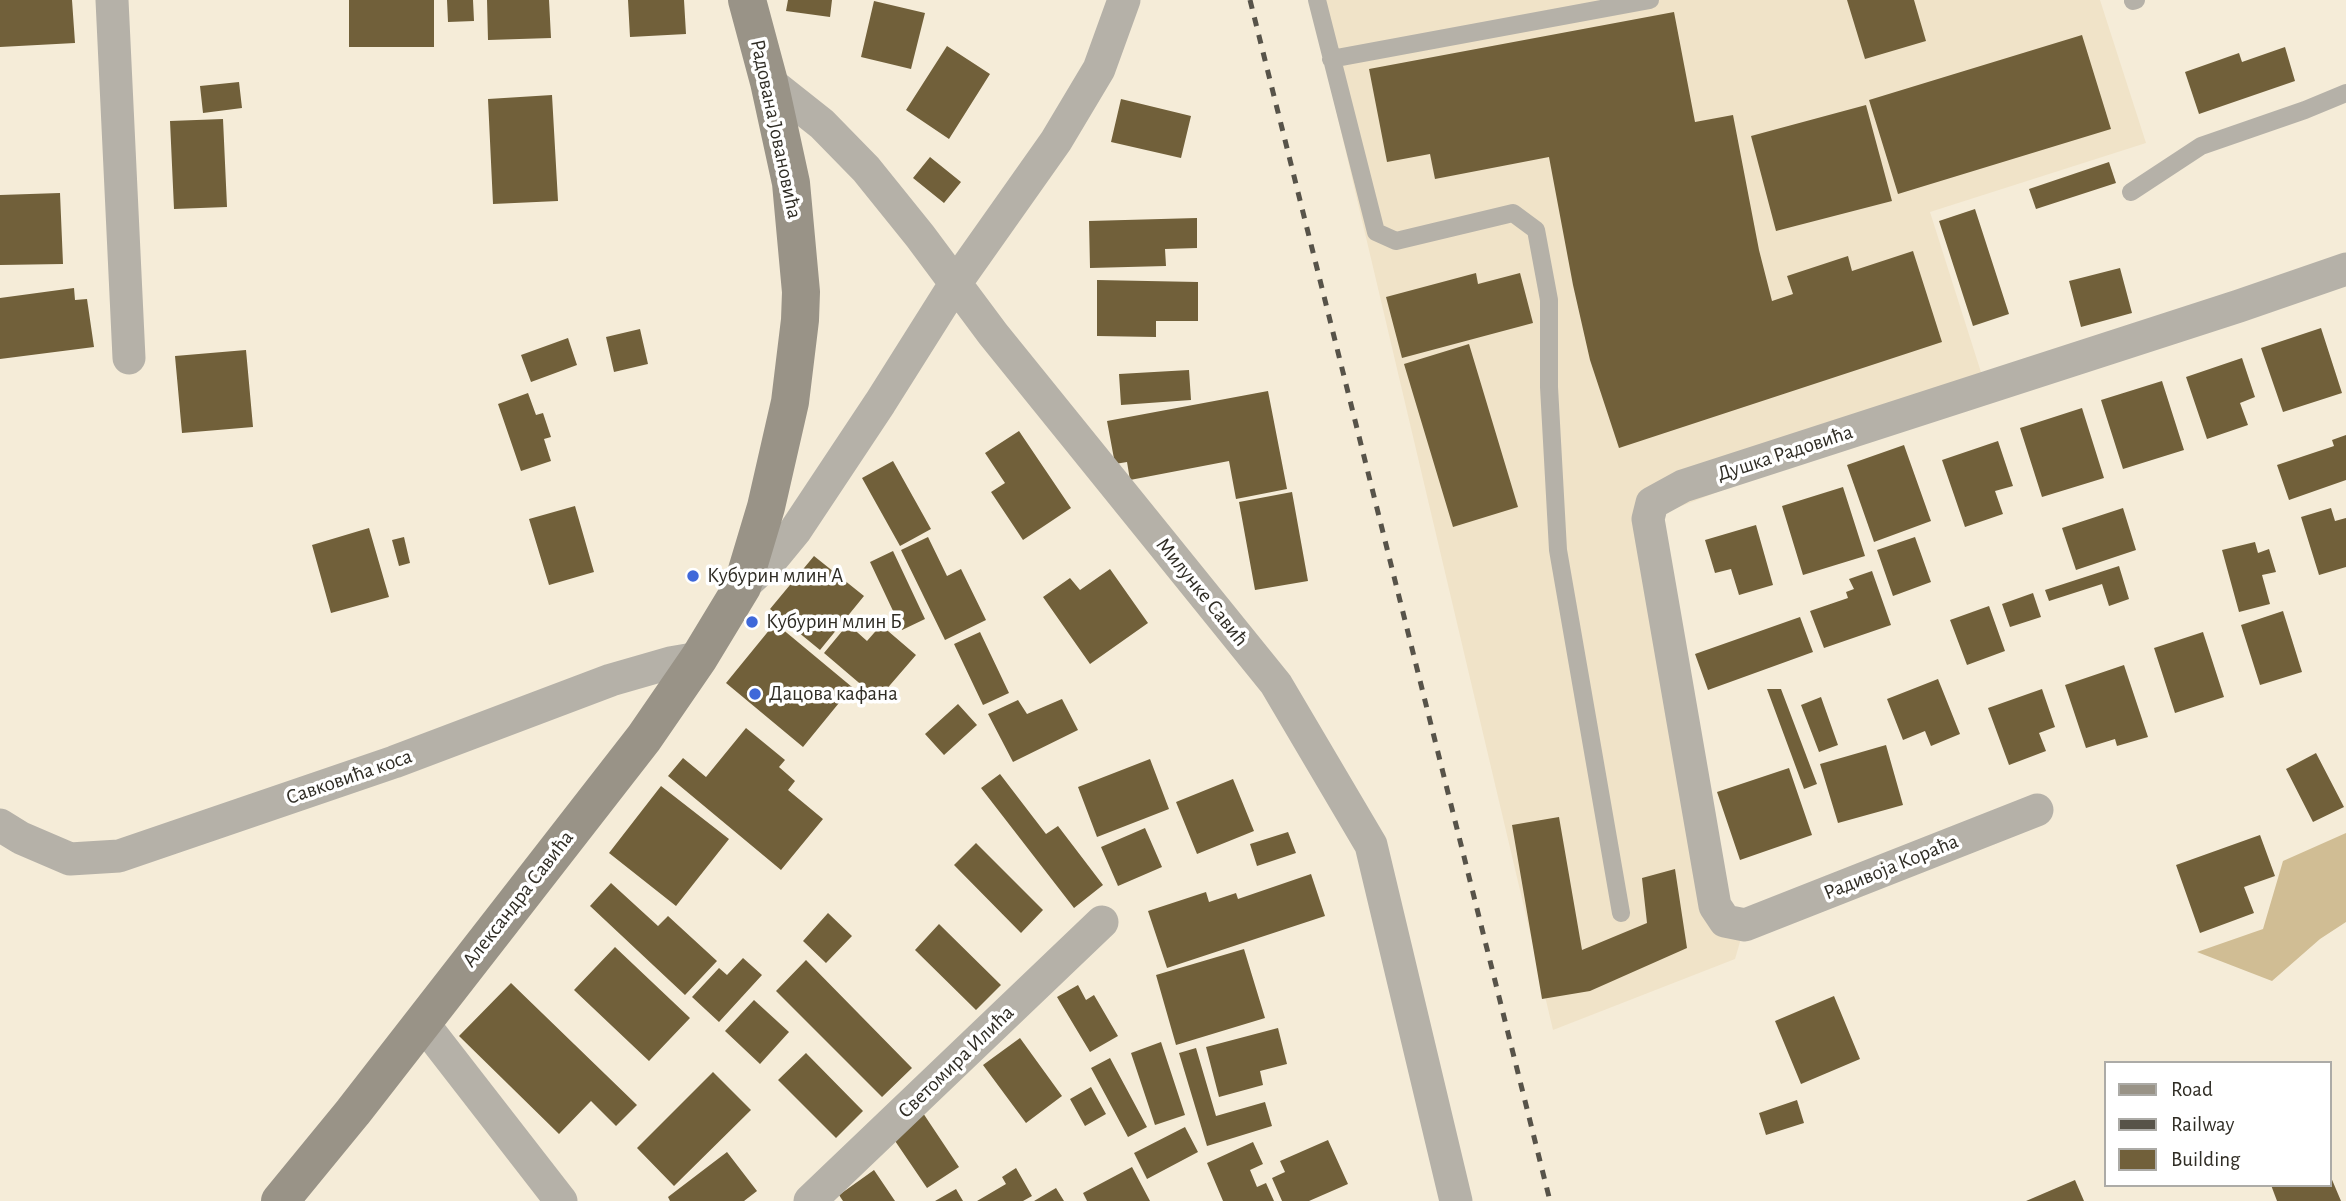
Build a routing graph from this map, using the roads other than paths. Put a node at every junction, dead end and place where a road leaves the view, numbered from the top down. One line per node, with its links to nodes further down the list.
1 (112, 0): 12 (street)
2 (747, 0): 7 (main road, Радована Јовановића)
3 (1124, 0): 11 (street)
4 (1317, 0): 6 (lane)
5 (1650, 0): 6 (lane)
6 (1331, 59): 17 (lane)
7 (769, 82): 11 (street, Милунке Савић); 13 (main road, Радована Јовановића)
8 (2346, 93): 9 (lane)
9 (2131, 192)
10 (2346, 269): 19 (street, Душка Радовића)
11 (955, 284): 13 (street); 24 (street, Милунке Савић)
12 (129, 358)
13 (742, 587): 14 (main road, Александра Савића)
14 (699, 658): 16 (street, Савковића коса); 20 (main road, Александра Савића)
15 (2037, 810): 19 (street, Радивоја Кораћа)
16 (0, 825)
17 (1621, 913)
18 (1102, 922): 23 (street, Светомира Илића)
19 (1745, 925)
20 (422, 1022): 21 (main road, Александра Савића); 22 (street)
21 (280, 1201)
22 (561, 1201)
23 (810, 1201)
24 (1456, 1201)

